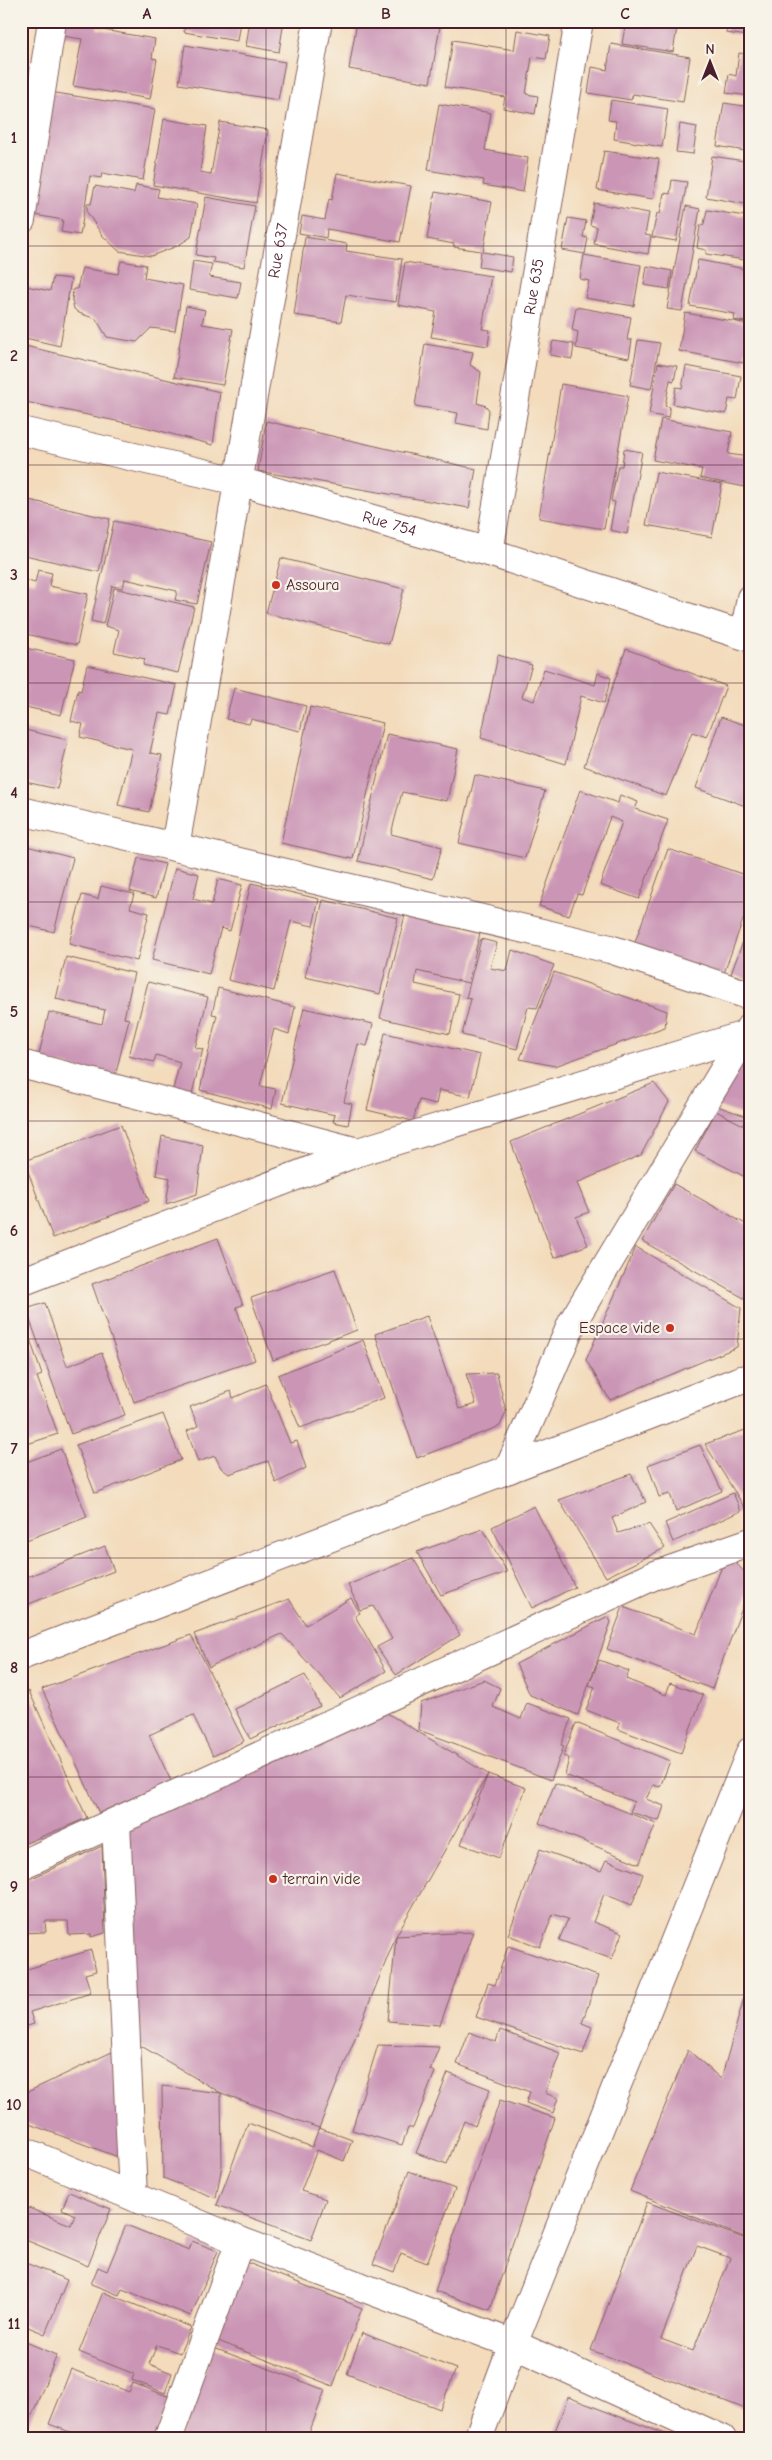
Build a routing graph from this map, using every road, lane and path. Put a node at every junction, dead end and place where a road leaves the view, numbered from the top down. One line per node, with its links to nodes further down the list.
1 (52, 21): 4 (street)
2 (318, 21): 6 (street, Rue 637)
3 (579, 21): 7 (street, Rue 635)
4 (21, 220)
5 (21, 431): 6 (street, Rue 754)
6 (238, 481): 7 (street, Rue 754); 11 (street, Rue 637)
7 (489, 552): 9 (street, Rue 754)
8 (751, 598): 9 (street)
9 (747, 637)
10 (21, 811): 11 (street)
11 (175, 847): 12 (street)
12 (751, 996)
13 (748, 1030): 15 (street); 18 (street)
14 (21, 1064): 15 (street)
15 (358, 1152): 16 (street)
16 (21, 1282)
17 (751, 1379): 18 (street)
18 (509, 1469): 20 (street)
19 (751, 1542): 22 (street)
20 (21, 1656)
21 (751, 1751): 27 (street)
22 (116, 1822): 23 (street); 25 (street)
23 (21, 1865)
24 (21, 2150): 25 (street)
25 (133, 2196): 26 (street)
26 (240, 2241): 27 (street); 28 (street)
27 (513, 2344): 29 (street); 30 (street)
28 (168, 2439)
29 (478, 2439)
30 (722, 2439)

